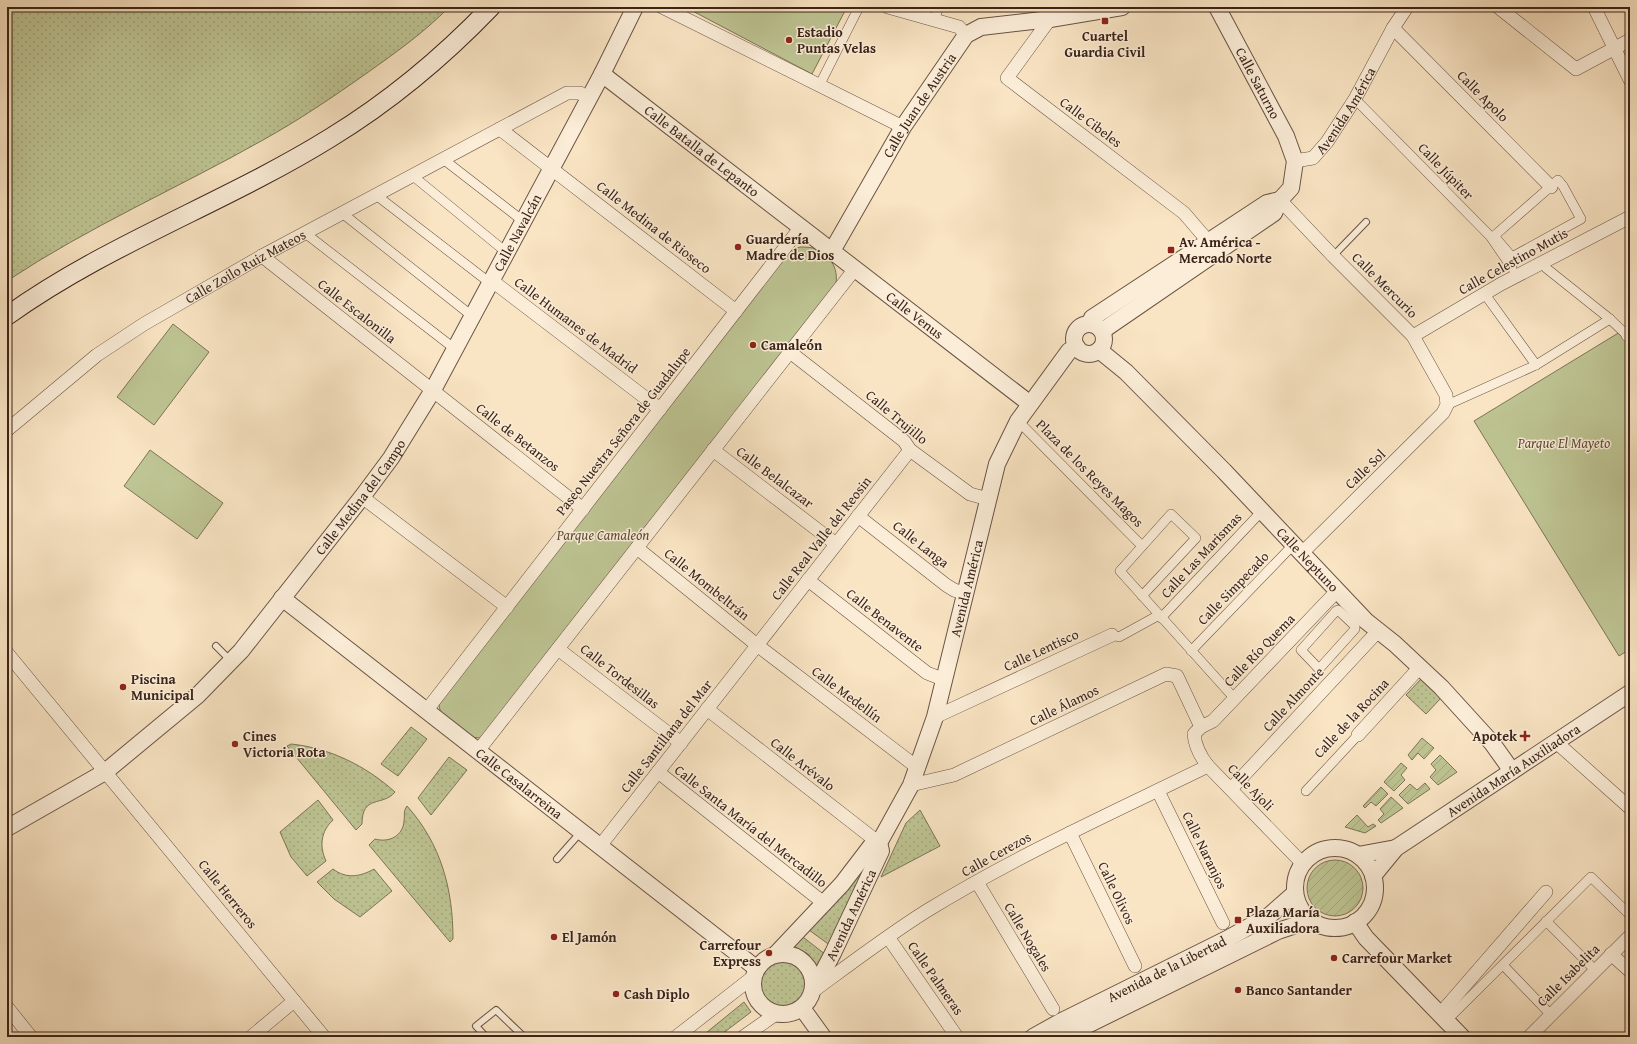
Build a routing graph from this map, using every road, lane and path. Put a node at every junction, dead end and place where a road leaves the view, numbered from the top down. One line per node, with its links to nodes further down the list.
1 (491, 7): 49 (main road)
2 (635, 7): 18 (street)
3 (662, 7): 20 (street)
4 (859, 7): 20 (street)
5 (888, 7): 13 (street)
6 (939, 7): 13 (street)
7 (1122, 7): 12 (street)
8 (1217, 7): 26 (street, Calle Saturno)
9 (1407, 7): 14 (street, Avenida América)
10 (1498, 7): 17 (street)
11 (1594, 7): 17 (street)
12 (1051, 13): 15 (street); 38 (street, Calle Cibeles)
13 (934, 20): 15 (street)
14 (1393, 28): 22 (street, Avenida América); 29 (street, Calle Apolo)
15 (966, 35): 23 (street, Calle Juan de Austria)
16 (1630, 40): 17 (street)
17 (1615, 48): 19 (street)
18 (602, 74): 21 (street, Calle Navalcán); 36 (street, Calle Batalla de Lepanto)
19 (1630, 80)
20 (819, 86): 23 (street)
21 (589, 99): 24 (street, Calle Zoilo Ruiz Mateos); 27 (street, Calle Navalcán)
22 (1355, 99): 26 (street, Avenida América); 44 (street, Calle Júpiter)
23 (903, 127): 39 (street, Calle Juan de Austria)
24 (500, 129): 25 (street, Calle Zoilo Ruiz Mateos); 27 (street)
25 (443, 159): 28 (street, Calle Zoilo Ruiz Mateos); 34 (street)
26 (1295, 161): 31 (street)
27 (552, 168): 34 (street, Calle Navalcán); 48 (street, Calle Medina de Rioseco)
28 (413, 176): 30 (street, Calle Zoilo Ruiz Mateos); 40 (street)
29 (1551, 187): 29 (street)
30 (376, 195): 32 (street, Calle Zoilo Ruiz Mateos); 46 (street)
31 (1280, 200): 38 (street); 42 (street, Calle Mercurio)
32 (342, 213): 37 (street, Calle Zoilo Ruiz Mateos); 50 (street)
33 (1630, 216): 43 (street, Calle Celestino Mutis)
34 (524, 221): 40 (street, Calle Navalcán)
35 (1366, 222): 42 (lane)
36 (801, 227): 39 (street, Calle Venus); 48 (street, Paseo Nuestra Señora de Guadalupe)
37 (305, 233): 41 (street, Calle Zoilo Ruiz Mateos); 56 (street)
38 (1213, 246): 52 (street)
39 (832, 251): 45 (street, Calle Venus)
40 (506, 252): 46 (street, Calle Navalcán)
41 (262, 256): 60 (street, Calle Escalonilla); 65 (street, Calle Zoilo Ruiz Mateos)
42 (1333, 256): 53 (street, Calle Mercurio)
43 (1543, 262): 47 (street, Calle Celestino Mutis); 51 (street)
44 (1512, 268)
45 (854, 270): 58 (street); 61 (street, Calle Venus)
46 (491, 282): 50 (street, Calle Navalcán); 63 (street, Calle Humanes de Madrid)
47 (1484, 293): 53 (street, Calle Celestino Mutis); 59 (street)
48 (736, 311): 63 (street, Paseo Nuestra Señora de Guadalupe)
49 (7, 316)
50 (472, 316): 56 (street, Calle Navalcán)
51 (1610, 319): 54 (street); 59 (street)
52 (1096, 327): 55 (street); 57 (street)
53 (1413, 336): 62 (street, Calle Mercurio)
54 (1629, 336)
55 (1076, 347): 57 (street); 61 (street, Avenida América)
56 (454, 349): 60 (street, Calle Navalcán)
57 (1099, 350): 71 (street, Calle Neptuno)
58 (790, 352): 66 (street); 67 (street, Calle Trujillo)
59 (1536, 365): 62 (street)
60 (433, 390): 68 (street, Calle Medina del Campo); 70 (street, Calle de Betanzos)
61 (1029, 403): 64 (street, Avenida América)
62 (1447, 405): 76 (street, Calle Sol)
63 (660, 410): 70 (street, Paseo Nuestra Señora de Guadalupe)
64 (1018, 421): 69 (street, Avenida América); 74 (street, Plaza de los Reyes Magos)
65 (7, 430)
66 (713, 450): 73 (street, Calle Belalcazar); 75 (street)
67 (910, 450): 69 (street, Calle Trujillo); 72 (street, Calle Real Valle del Reosin)
68 (362, 497): 81 (street, Calle Medina del Campo); 82 (street)
69 (988, 499): 79 (street, Avenida América)
70 (583, 509): 82 (street, Paseo Nuestra Señora de Guadalupe)
71 (1262, 511): 76 (street, Calle Neptuno); 83 (street, Calle Las Marismas)
72 (858, 516): 73 (street, Calle Real Valle del Reosin); 79 (street, Calle Langa)
73 (836, 544): 77 (street, Calle Real Valle del Reosin)
74 (1142, 546): 80 (street); 80 (street, Calle Las Marismas)
75 (637, 548): 87 (street, Calle Mombeltrán); 89 (street)
76 (1298, 549): 78 (street, Calle Neptuno); 90 (street, Calle Simpecado)
77 (808, 580): 87 (street, Calle Real Valle del Reosin); 94 (street, Calle Benavente)
78 (1337, 591): 85 (street, Calle Neptuno); 96 (street, Calle Río Quema)
79 (966, 594): 94 (street, Avenida América)
80 (1142, 596): 83 (street)
81 (282, 598): 92 (street, Calle Medina del Campo); 98 (street, Calle Casalarreina)
82 (507, 607): 98 (street, Paseo Nuestra Señora de Guadalupe)
83 (1160, 616): 86 (street, Calle Lentisco); 90 (street)
84 (1355, 626): 84 (street)
85 (1378, 630): 93 (street, Calle Neptuno); 111 (street, Calle Almonte)
86 (1112, 635): 99 (street, Calle Lentisco)
87 (757, 645): 97 (street, Calle Santillana del Mar); 106 (street, Calle Medellín)
88 (216, 646): 92 (lane)
89 (558, 648): 103 (street, Calle Tordesillas); 104 (street)
90 (1191, 651): 96 (street)
91 (7, 653): 108 (street, Calle Herreros)
92 (231, 661): 108 (street, Calle Medina del Campo)
93 (1420, 667): 101 (street, Calle de la Rocina); 107 (street, Calle Neptuno)
94 (945, 680): 99 (street, Avenida América)
95 (1630, 693): 102 (street, Avenida María Auxiliadora)
96 (1235, 699): 100 (street, Calle Río Quema)
97 (708, 709): 103 (street, Calle Santillana del Mar); 118 (street, Calle Arévalo)
98 (426, 711): 104 (street, Calle Casalarreina)
99 (935, 717): 106 (street, Avenida América)
100 (1201, 727): 105 (street, Calle Ajoli); 110 (street, Calle Álamos)
101 (1358, 735): 113 (street, Calle de la Rocina)
102 (1556, 742): 107 (street, Avenida María Auxiliadora); 114 (street)
103 (681, 743): 109 (street, Calle Santillana del Mar)
104 (478, 751): 116 (street, Calle Casalarreina)
105 (1208, 766): 111 (street, Calle Ajoli); 112 (street, Calle Cerezos)
106 (918, 768): 110 (street, Avenida América)
107 (1512, 771): 120 (street, Avenida María Auxiliadora)
108 (105, 772): 115 (street, Calle Medina del Campo); 144 (street, Calle Herreros)
109 (658, 772): 119 (street, Calle Santillana del Mar); 128 (street, Calle Santa María del Mercadillo)
110 (911, 785): 118 (street, Avenida América)
111 (1231, 789): 123 (street, Calle Ajoli)
112 (1158, 791): 117 (street, Calle Cerezos); 133 (street, Calle Naranjos)
113 (1306, 791)
114 (1630, 808)
115 (7, 828)
116 (581, 831): 119 (street, Calle Casalarreina); 122 (lane)
117 (1070, 833): 125 (street, Calle Cerezos); 139 (street, Calle Olivos)
118 (879, 843): 128 (street, Avenida América); 143 (street, Avenida América)
119 (600, 846): 142 (street, Calle Casalarreina)
120 (1396, 848): 121 (street, Avenida María Auxiliadora); 124 (street, Avenida María Auxiliadora)
121 (1358, 854): 123 (street); 124 (street)
122 (557, 859)
123 (1303, 864): 127 (street)
124 (1373, 876): 131 (street)
125 (977, 882): 135 (street, Calle Cerezos); 147 (street, Calle Nogales)
126 (1546, 892): 150 (street)
127 (1295, 893): 130 (street); 160 (street, Avenida de la Libertad)
128 (825, 904): 136 (street, Avenida América)
129 (1630, 915): 132 (street)
130 (1311, 920): 131 (street); 161 (street, Avenida de la Libertad)
131 (1355, 922): 150 (street)
132 (1546, 922): 138 (street); 140 (street)
133 (1223, 923)
134 (1630, 936): 137 (street, Calle Isabelita)
135 (888, 937): 143 (street, Calle Cerezos); 159 (street, Calle Palmeras)
136 (777, 954): 142 (street); 143 (street)
137 (1611, 954): 140 (street, Calle Isabelita); 141 (street)
138 (1503, 965): 149 (street); 150 (street)
139 (1135, 966)
140 (1595, 970): 149 (street, Calle Isabelita)
141 (1630, 971)
142 (755, 972): 148 (street); 156 (street)
143 (813, 988): 146 (street)
144 (294, 1001): 152 (street); 153 (street, Calle Herreros)
145 (7, 1008): 151 (street)
146 (802, 1008): 148 (street); 158 (street)
147 (1053, 1009)
148 (776, 1014): 157 (street)
149 (1551, 1015): 163 (street, Calle Isabelita)
150 (1443, 1018): 162 (street)
151 (31, 1037)
152 (251, 1037)
153 (324, 1037)
154 (486, 1037): 155 (lane)
155 (524, 1037)
156 (676, 1037)
157 (744, 1037)
158 (823, 1037)
159 (957, 1037)
160 (1033, 1037)
161 (1063, 1037)
162 (1462, 1037)
163 (1529, 1037)

